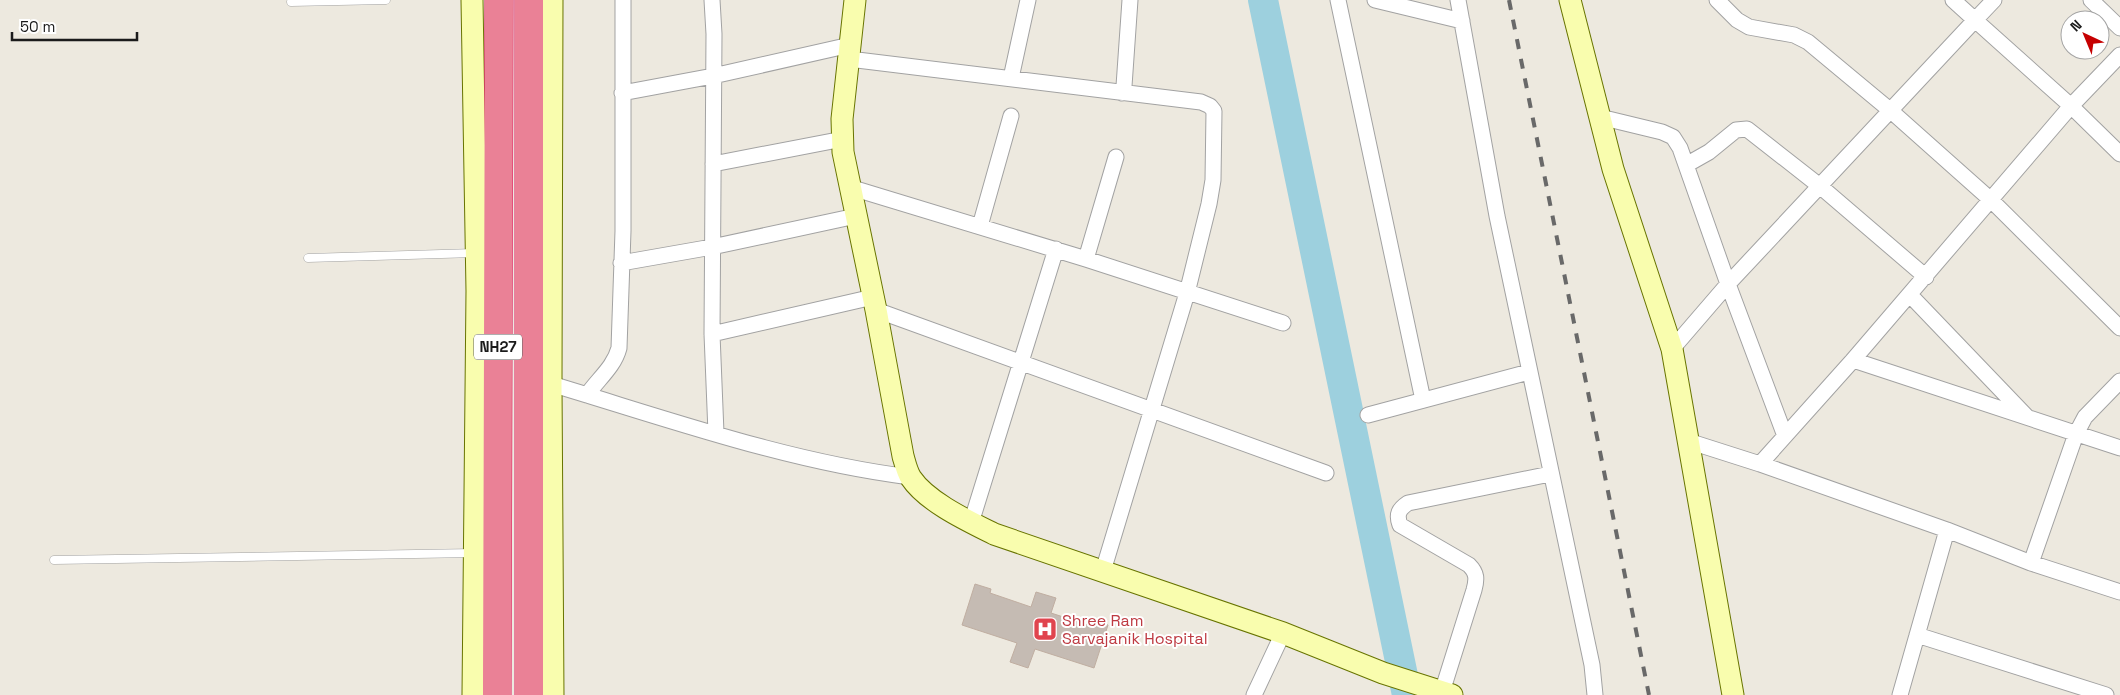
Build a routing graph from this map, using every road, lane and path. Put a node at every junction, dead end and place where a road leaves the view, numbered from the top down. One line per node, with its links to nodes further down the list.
1 (386, 0): 19 (lane)
2 (472, 0): 45 (street)
3 (499, 0): 88 (highway, NH27)
4 (529, 0): 89 (highway, NH27)
5 (552, 0): 62 (street)
6 (623, 0): 28 (street)
7 (712, 0): 25 (street)
8 (855, 0): 23 (street)
9 (1028, 0): 26 (street)
10 (1130, 0): 27 (street)
11 (1338, 0): 64 (street)
12 (1375, 0): 21 (street)
13 (1458, 0): 21 (street)
14 (1570, 0): 32 (street)
15 (1717, 0): 30 (street)
16 (1953, 0): 20 (street)
17 (1994, 0): 20 (street)
18 (2091, 0): 22 (street)
19 (291, 2)
20 (1975, 20): 29 (street); 30 (street)
21 (1462, 21): 60 (street)
22 (2120, 28)
23 (850, 52): 25 (street); 26 (street); 33 (street)
24 (2120, 55): 29 (street)
25 (713, 76): 28 (street); 36 (street)
26 (1011, 78): 27 (street)
27 (1122, 93): 51 (street)
28 (622, 94): 48 (street)
29 (2071, 106): 34 (street); 40 (street)
30 (1891, 111): 38 (street); 40 (street)
31 (1011, 116): 42 (street)
32 (1600, 116): 37 (street); 57 (street)
33 (843, 139): 36 (street); 39 (street)
34 (2120, 154)
35 (1116, 158): 47 (street)
36 (713, 164): 43 (street)
37 (1686, 165): 38 (street); 50 (street)
38 (1821, 186): 49 (street); 50 (street)
39 (849, 187): 41 (street); 42 (street)
40 (1991, 200): 49 (street); 55 (street)
41 (856, 216): 43 (street); 53 (street)
42 (980, 226): 44 (street)
43 (712, 247): 48 (street); 56 (street)
44 (1056, 250): 47 (street); 59 (street)
45 (476, 253): 46 (lane); 79 (street)
46 (308, 258)
47 (1086, 259): 51 (street)
48 (622, 263): 63 (street)
49 (1926, 277): 52 (street)
50 (1728, 284): 57 (street); 70 (street)
51 (1187, 293): 54 (street); 65 (street)
52 (1910, 296): 58 (street); 67 (street)
53 (875, 304): 56 (street); 59 (street); 76 (street)
54 (1283, 323)
55 (2120, 328)
56 (712, 334): 68 (street)
57 (1672, 349): 71 (street)
58 (1854, 360): 67 (street); 70 (street)
59 (1021, 364): 65 (street); 77 (street)
60 (1529, 372): 64 (street); 75 (street)
61 (2120, 381): 69 (street)
62 (551, 384): 63 (street); 90 (street)
63 (587, 395): 68 (street)
64 (1423, 400): 66 (street)
65 (1151, 411): 74 (street); 82 (street)
66 (1368, 415)
67 (2028, 419): 69 (street)
68 (716, 433): 76 (street)
69 (2076, 434): 72 (street); 81 (street)
70 (1785, 436): 73 (street)
71 (1688, 441): 73 (street); 93 (street)
72 (2120, 448)
73 (1760, 464): 78 (street)
74 (1326, 473)
75 (1550, 474): 86 (street); 92 (street)
76 (910, 477): 77 (street)
77 (971, 523): 82 (street)
78 (1947, 530): 81 (street); 85 (street)
79 (474, 553): 80 (lane); 87 (street)
80 (54, 560)
81 (2031, 563): 83 (street)
82 (1103, 571): 84 (street)
83 (2120, 592)
84 (1283, 634): 86 (street); 91 (street)
85 (1917, 636): 94 (street); 95 (street)
86 (1447, 693)
87 (473, 695)
88 (497, 695)
89 (529, 695)
90 (553, 695)
91 (1254, 695)
92 (1595, 695)
93 (1734, 695)
94 (1900, 695)
95 (2106, 695)

